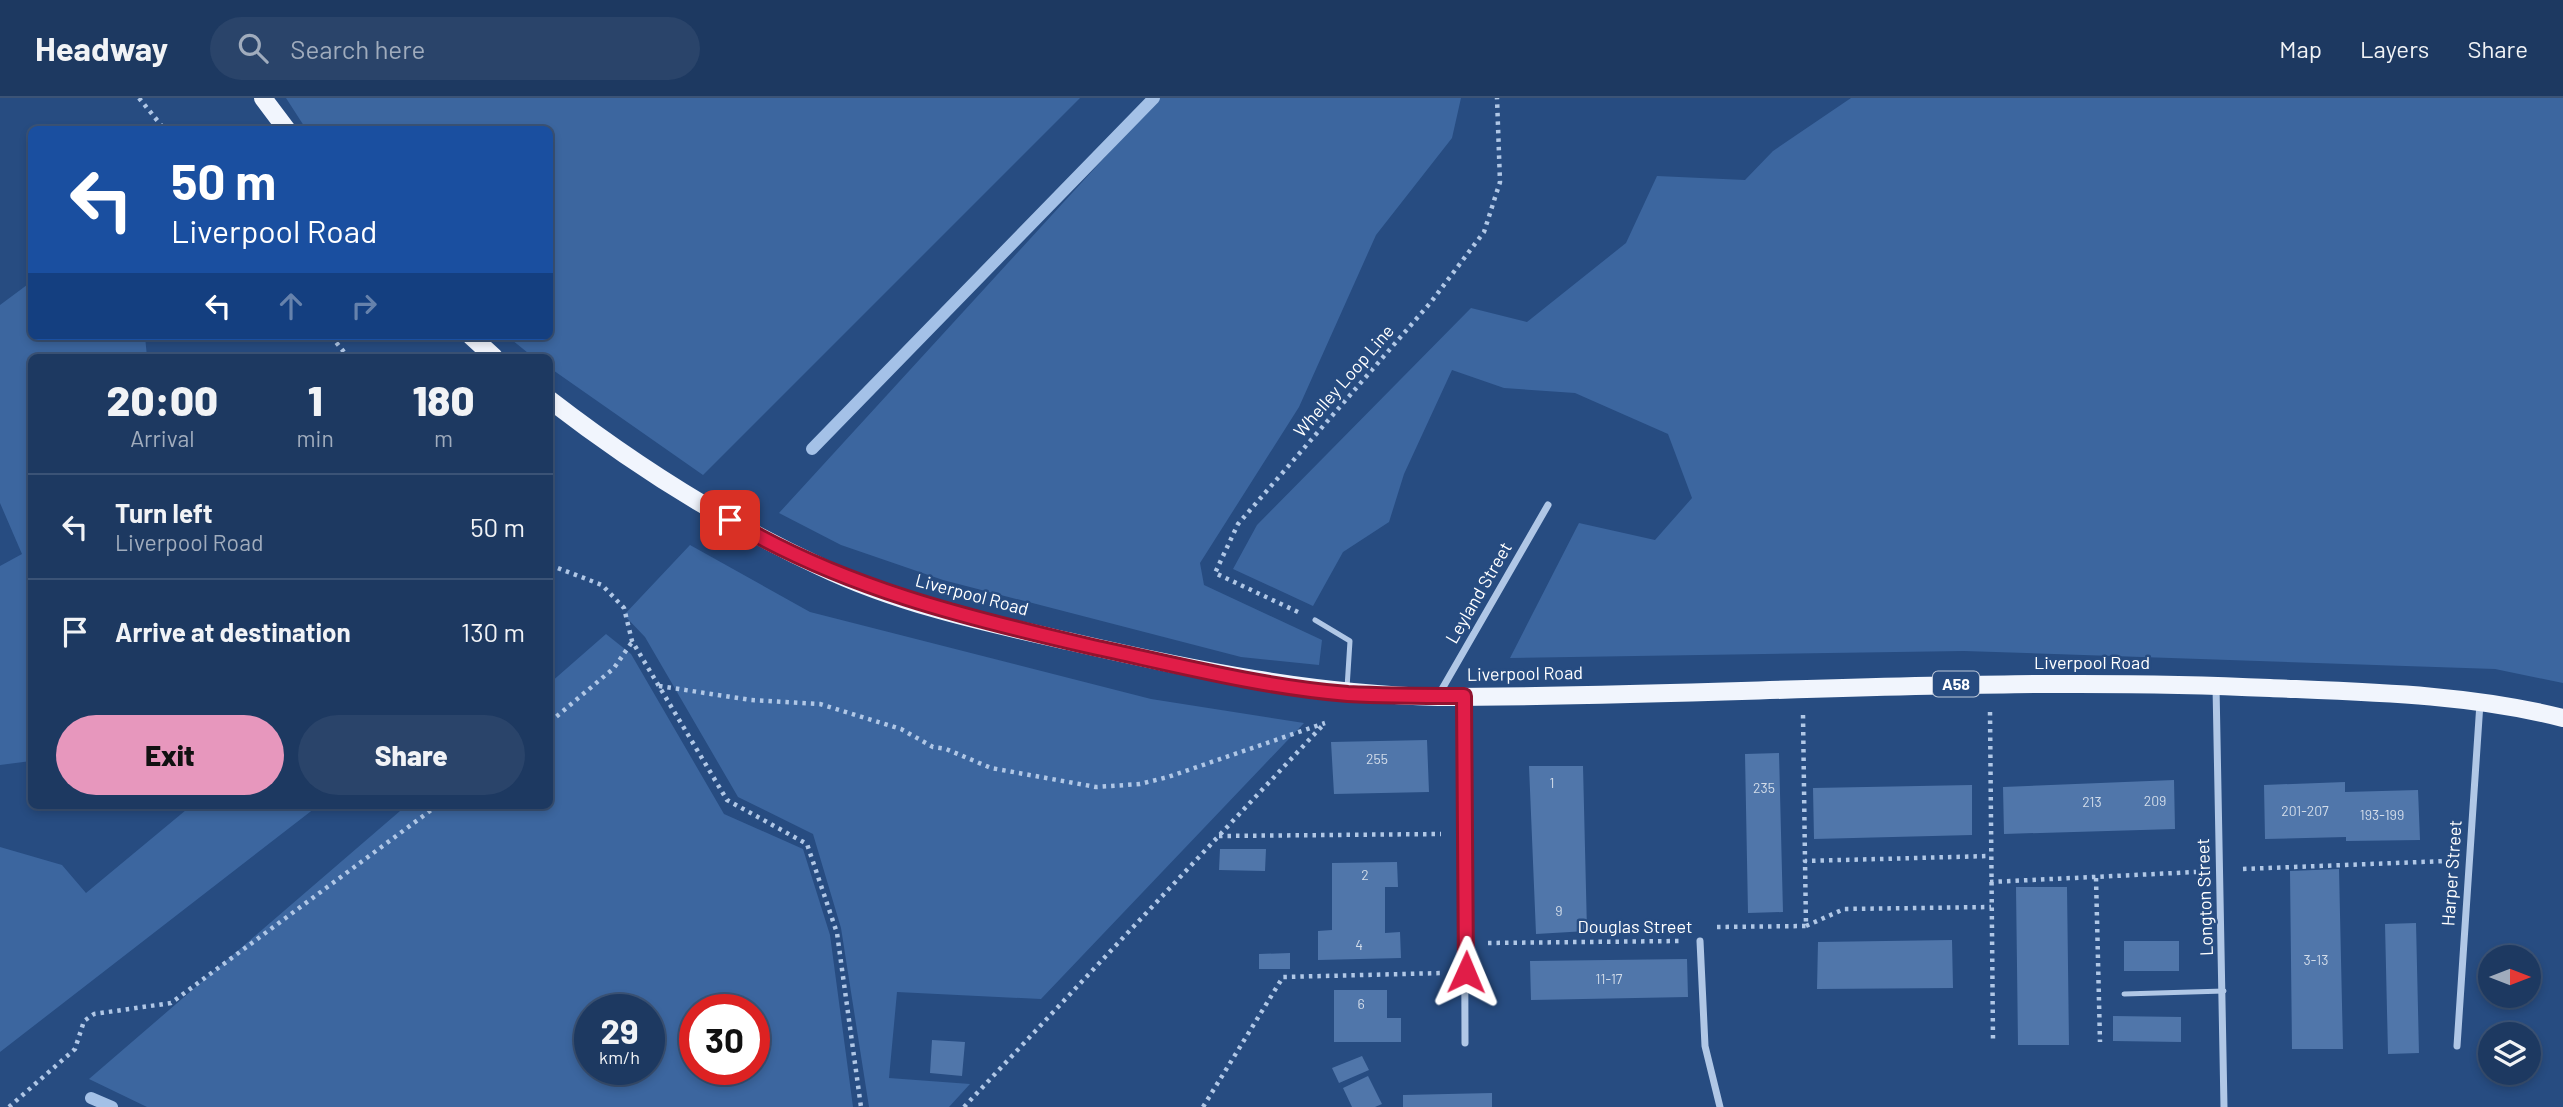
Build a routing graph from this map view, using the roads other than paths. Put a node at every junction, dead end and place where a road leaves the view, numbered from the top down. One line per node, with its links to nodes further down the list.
1 (263, 98): 2 (main road)
2 (283, 126)
3 (475, 340): 4 (main road)
4 (491, 354)
5 (553, 402): 9 (main road, Liverpool Road / A58)
6 (1548, 505): 10 (street, Leyland Street)
7 (1315, 620): 9 (lane)
8 (2216, 685): 11 (main road, Liverpool Road / A58); 12 (main road, Liverpool Road / A58); 15 (street, Longton Street)
9 (1346, 694): 10 (main road, Liverpool Road / A58)
10 (1438, 696): 11 (main road, Liverpool Road / A58)
11 (1464, 696): 17 (street)
12 (2480, 703): 13 (main road, Liverpool Road / A58); 18 (street, Harper Street)
13 (2563, 718)
14 (1700, 941): 19 (street, Douglas Street)
15 (2224, 991): 16 (lane); 20 (street, Longton Street)
16 (2124, 994)
17 (1465, 1043)
18 (2457, 1046)
19 (1720, 1107)
20 (2224, 1107)

